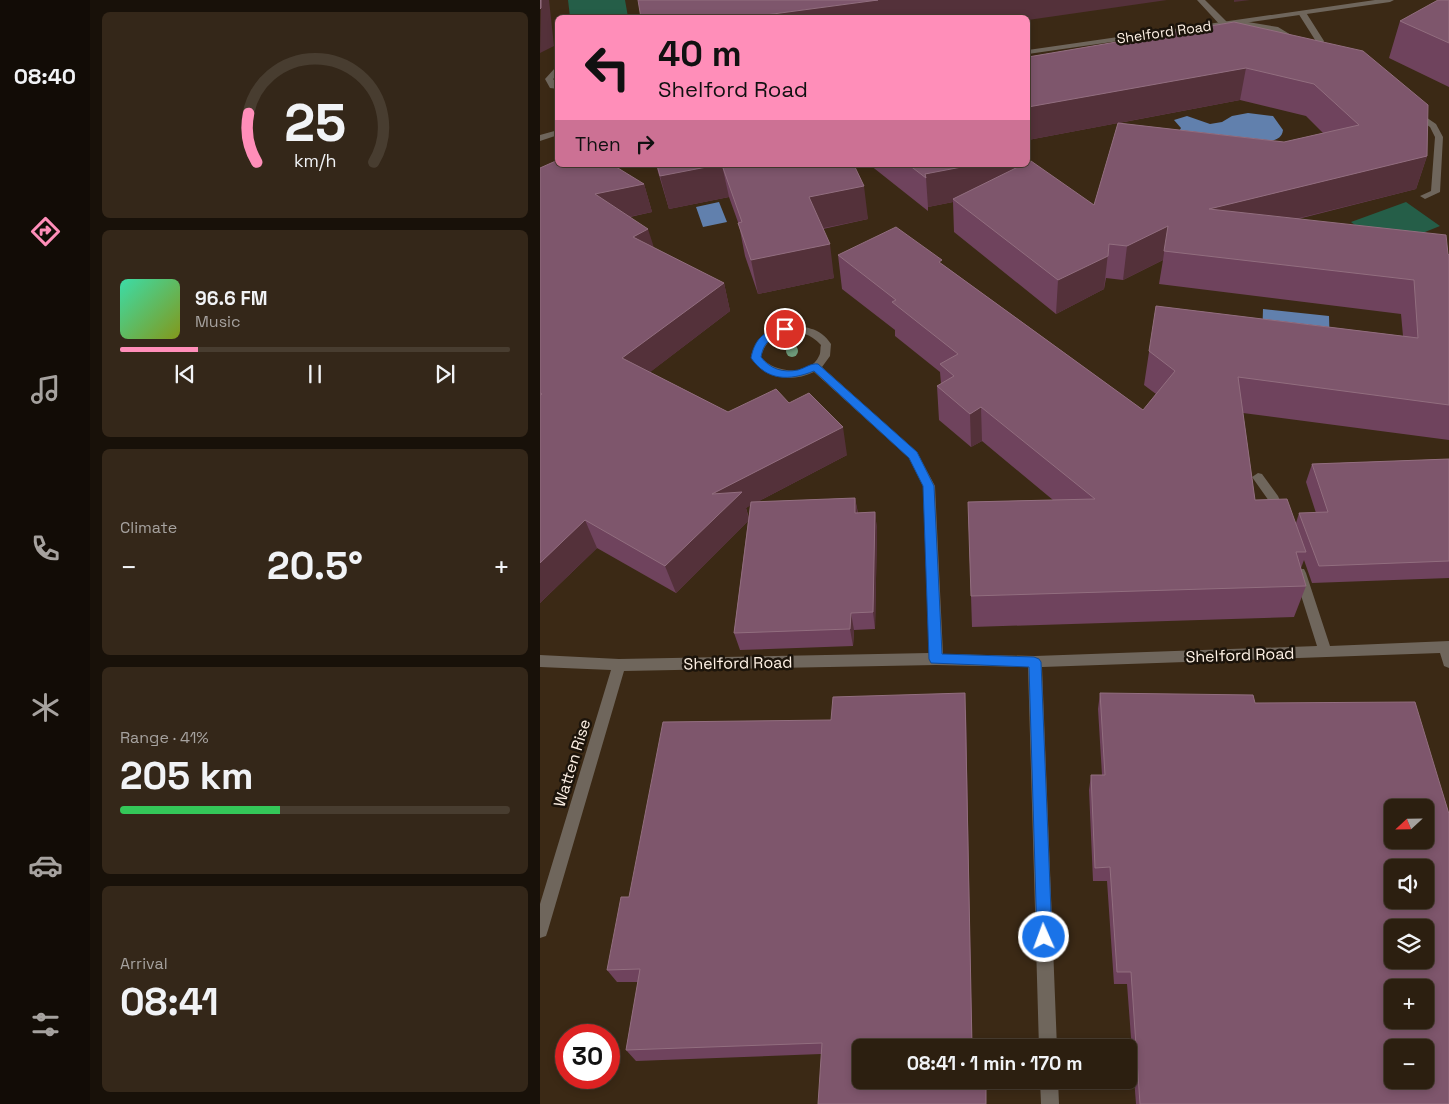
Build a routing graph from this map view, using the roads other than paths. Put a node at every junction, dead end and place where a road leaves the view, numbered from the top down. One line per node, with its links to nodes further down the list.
1 (1201, 0): 5 (street)
2 (1390, 0): 3 (street, Shelford Road)
3 (1302, 13): 4 (street, Shelford Road); 6 (street)
4 (1239, 22): 5 (street, Shelford Road); 6 (street)
5 (1224, 24): 8 (street, Shelford Road)
6 (1320, 41): 7 (street)
7 (1329, 45)
8 (1030, 52)
9 (555, 73): 10 (street)
10 (555, 86)
11 (1410, 108): 14 (street)
12 (555, 133): 13 (street)
13 (540, 138)
14 (1425, 196)
15 (815, 367): 15 (street); 21 (street)
16 (1258, 477): 17 (street)
17 (1284, 526)
18 (1296, 562): 20 (street)
19 (1447, 647): 20 (street, Shelford Road); 24 (street, Shelford Road)
20 (1325, 652): 23 (street, Shelford Road)
21 (936, 659): 23 (street, Shelford Road); 25 (street, Shelford Road)
22 (540, 661): 25 (street, Shelford Road)
23 (1034, 662): 27 (street)
24 (1449, 662)
25 (620, 665): 26 (street, Watten Rise)
26 (540, 930)
27 (1048, 1039)
28 (1049, 1089): 29 (street)
29 (1050, 1104)

